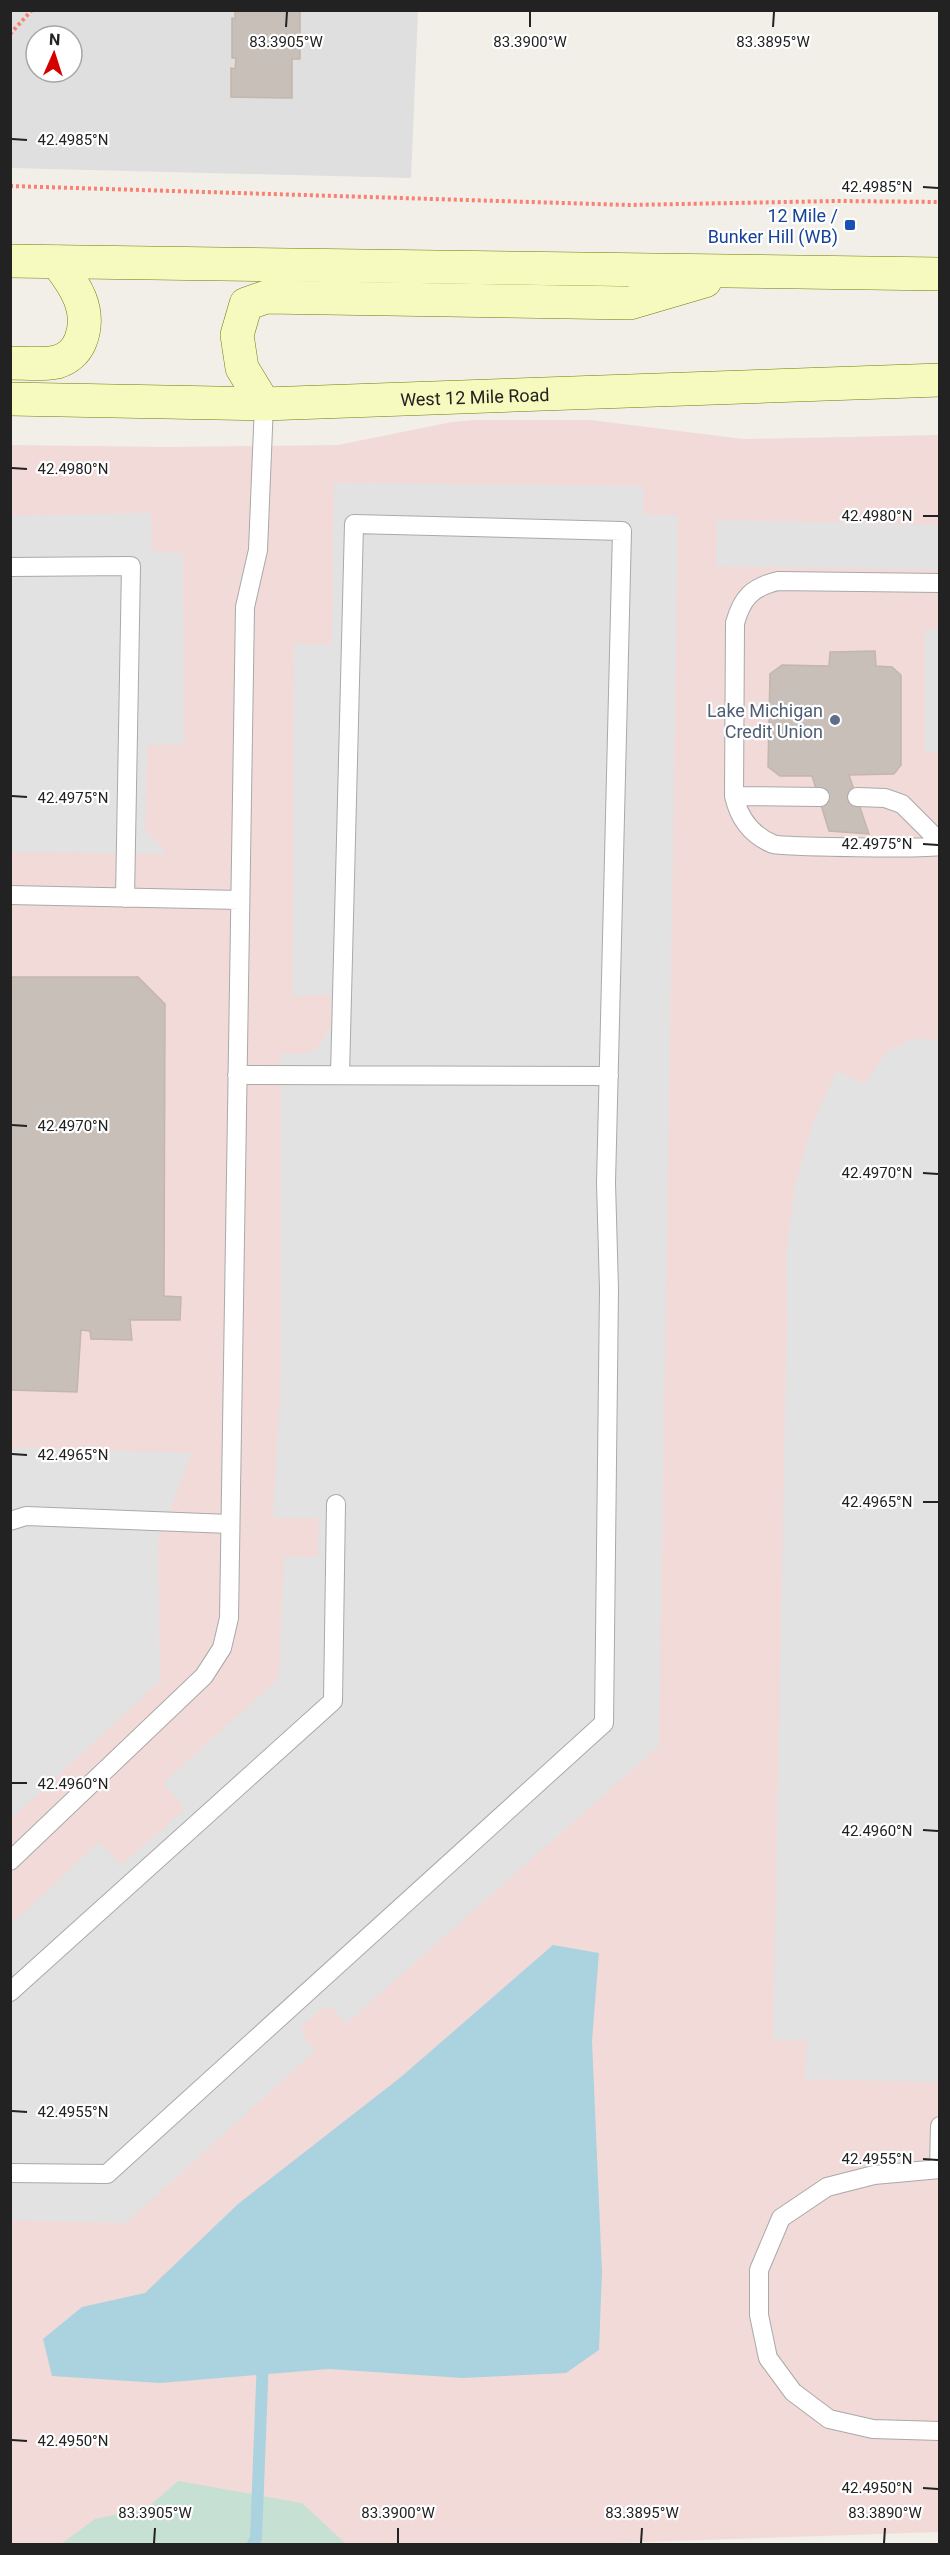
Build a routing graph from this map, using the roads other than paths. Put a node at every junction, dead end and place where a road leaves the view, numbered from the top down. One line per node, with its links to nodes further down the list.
1 (10, 261): 2 (main road)
2 (57, 262): 3 (main road); 5 (main road)
3 (736, 272): 4 (main road); 8 (main road)
4 (939, 274)
5 (10, 363)
6 (939, 380): 8 (main road, West 12 Mile Road)
7 (10, 399): 8 (main road, West 12 Mile Road)
8 (264, 404): 17 (lane)
9 (10, 567): 16 (lane)
10 (939, 583): 11 (lane)
11 (734, 796): 12 (lane); 14 (lane)
12 (820, 797)
13 (857, 797): 14 (lane)
14 (939, 844)
15 (10, 895): 16 (lane)
16 (125, 898): 17 (lane)
17 (240, 900): 18 (lane)
18 (237, 1075): 19 (lane); 23 (lane)
19 (340, 1075): 20 (lane); 20 (lane)
20 (609, 1076): 28 (lane)
21 (336, 1504): 25 (lane)
22 (10, 1521): 23 (lane)
23 (230, 1524): 24 (lane)
24 (10, 1861)
25 (10, 1992)
26 (939, 2126): 27 (lane)
27 (939, 2169): 29 (lane)
28 (10, 2173)
29 (939, 2431)

